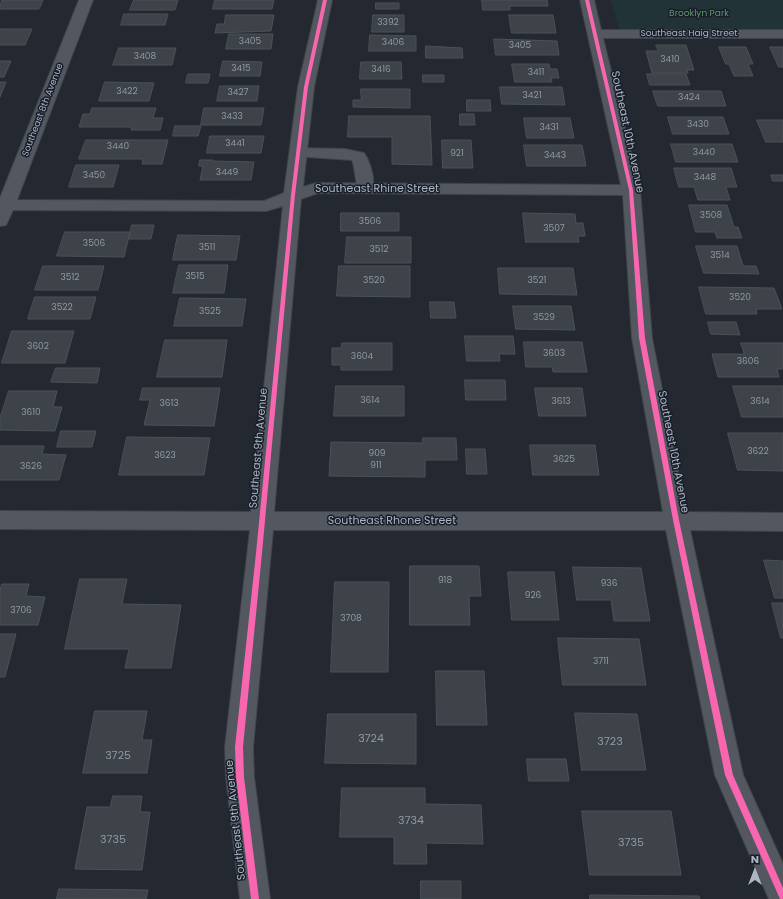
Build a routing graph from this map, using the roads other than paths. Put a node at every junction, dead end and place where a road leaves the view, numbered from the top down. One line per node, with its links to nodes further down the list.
1 (86, 0): 10 (street, Southeast 8th Avenue)
2 (325, 0): 6 (street, Southeast 9th Avenue)
3 (587, 0): 4 (street, Southeast 10th Avenue)
4 (595, 34): 5 (street, Southeast Haig Street); 8 (street, Southeast 10th Avenue)
5 (783, 34)
6 (298, 153): 7 (lane); 9 (street, Southeast 9th Avenue)
7 (365, 188): 8 (street, Southeast Rhine Street); 9 (street, Southeast Rhine Street)
8 (631, 190): 12 (street, Southeast 10th Avenue)
9 (293, 195): 10 (street, Southeast Rhine Street); 13 (street, Southeast 9th Avenue)
10 (3, 213)
11 (0, 520): 13 (street, Southeast Rhone Street)
12 (676, 520): 13 (street, Southeast Rhone Street); 14 (street, Southeast Rhone Street); 15 (street, Southeast 10th Avenue)
13 (262, 522): 16 (street, Southeast 9th Avenue)
14 (783, 522)
15 (783, 897)
16 (255, 899)

